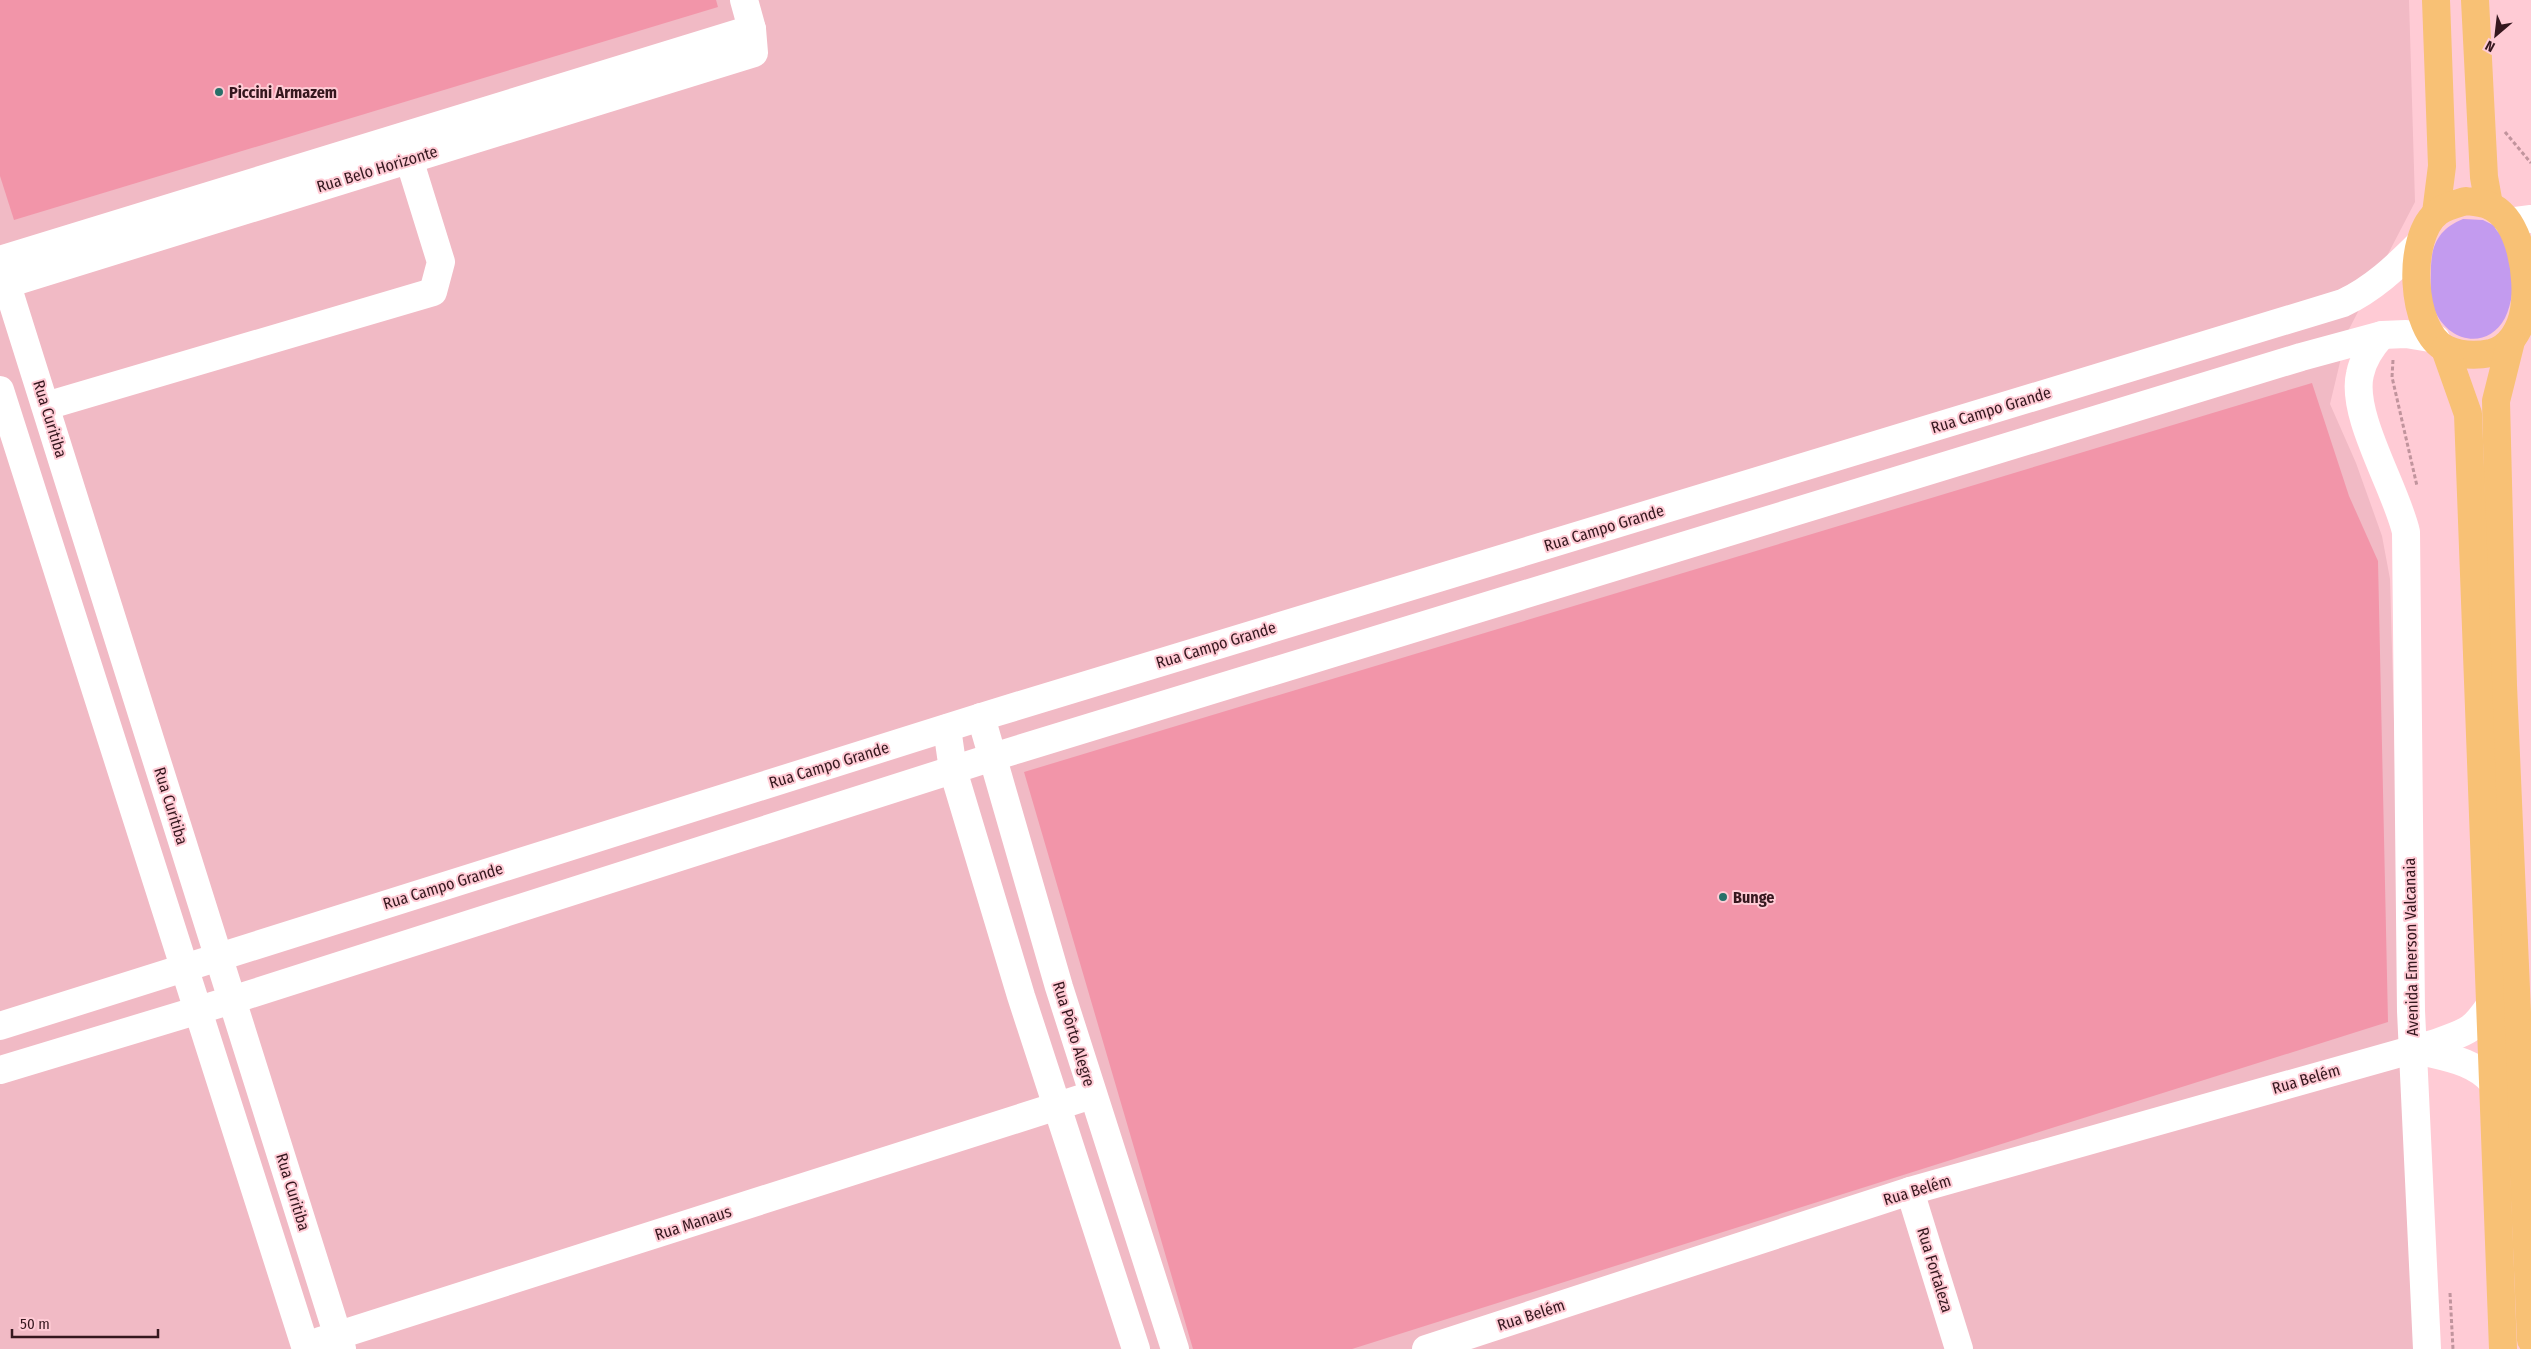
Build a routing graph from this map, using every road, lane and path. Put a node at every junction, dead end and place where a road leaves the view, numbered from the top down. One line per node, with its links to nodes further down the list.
1 (744, 0): 4 (street, Rua Belo Horizonte)
2 (2436, 0): 5 (main road)
3 (2475, 0): 6 (main road)
4 (408, 147): 8 (street, Rua Belo Horizonte); 14 (street)
5 (2436, 213): 6 (main road); 7 (main road)
6 (2509, 216): 9 (main road)
7 (2419, 244): 12 (main road); 15 (street, Rua Campo Grande)
8 (2, 273): 14 (street, Rua Curitiba)
9 (2528, 308): 11 (main road)
10 (2382, 335): 12 (street); 17 (street); 29 (street, Avenida Emerson Valcanaia)
11 (2511, 341): 12 (main road); 39 (main road)
12 (2440, 344): 26 (main road)
13 (0, 390): 22 (street)
14 (46, 406): 21 (street, Rua Curitiba)
15 (981, 717): 16 (street, Rua Campo Grande); 17 (street, Rua Pôrto Alegre)
16 (947, 728): 18 (street); 21 (street, Rua Campo Grande)
17 (993, 757): 18 (street); 19 (street, Rua Pôrto Alegre)
18 (953, 770): 20 (street); 25 (street)
19 (1034, 901): 20 (street); 23 (street, Rua Pôrto Alegre)
20 (996, 912): 24 (street)
21 (219, 957): 22 (street, Rua Campo Grande); 25 (street, Rua Curitiba)
22 (184, 966): 27 (street); 28 (street, Rua Campo Grande)
23 (1059, 987): 24 (street); 34 (street, Rua Pôrto Alegre)
24 (1021, 996): 35 (street)
25 (232, 1000): 27 (street); 32 (street, Rua Curitiba)
26 (2490, 1005): 29 (street, Rua Belém); 31 (main road)
27 (198, 1010): 30 (street); 33 (street)
28 (0, 1026)
29 (2413, 1049): 31 (street); 36 (street, Rua Belém); 46 (street, Avenida Emerson Valcanaia)
30 (0, 1070)
31 (2492, 1082): 47 (main road)
32 (259, 1086): 33 (street); 40 (street, Rua Curitiba)
33 (224, 1094): 41 (street)
34 (1092, 1095): 35 (street, Rua Manaus); 37 (street, Rua Pôrto Alegre)
35 (1057, 1107): 38 (street); 40 (street, Rua Manaus)
36 (1910, 1191): 44 (street, Rua Belém); 45 (street, Rua Fortaleza)
37 (1137, 1231): 38 (street); 43 (street, Rua Pôrto Alegre)
38 (1101, 1243): 42 (street)
39 (2531, 1340)
40 (340, 1343): 41 (street, Rua Manaus)
41 (301, 1348)
42 (1136, 1349)
43 (1175, 1349)
44 (1426, 1349)
45 (1960, 1349)
46 (2427, 1349)
47 (2503, 1349)

